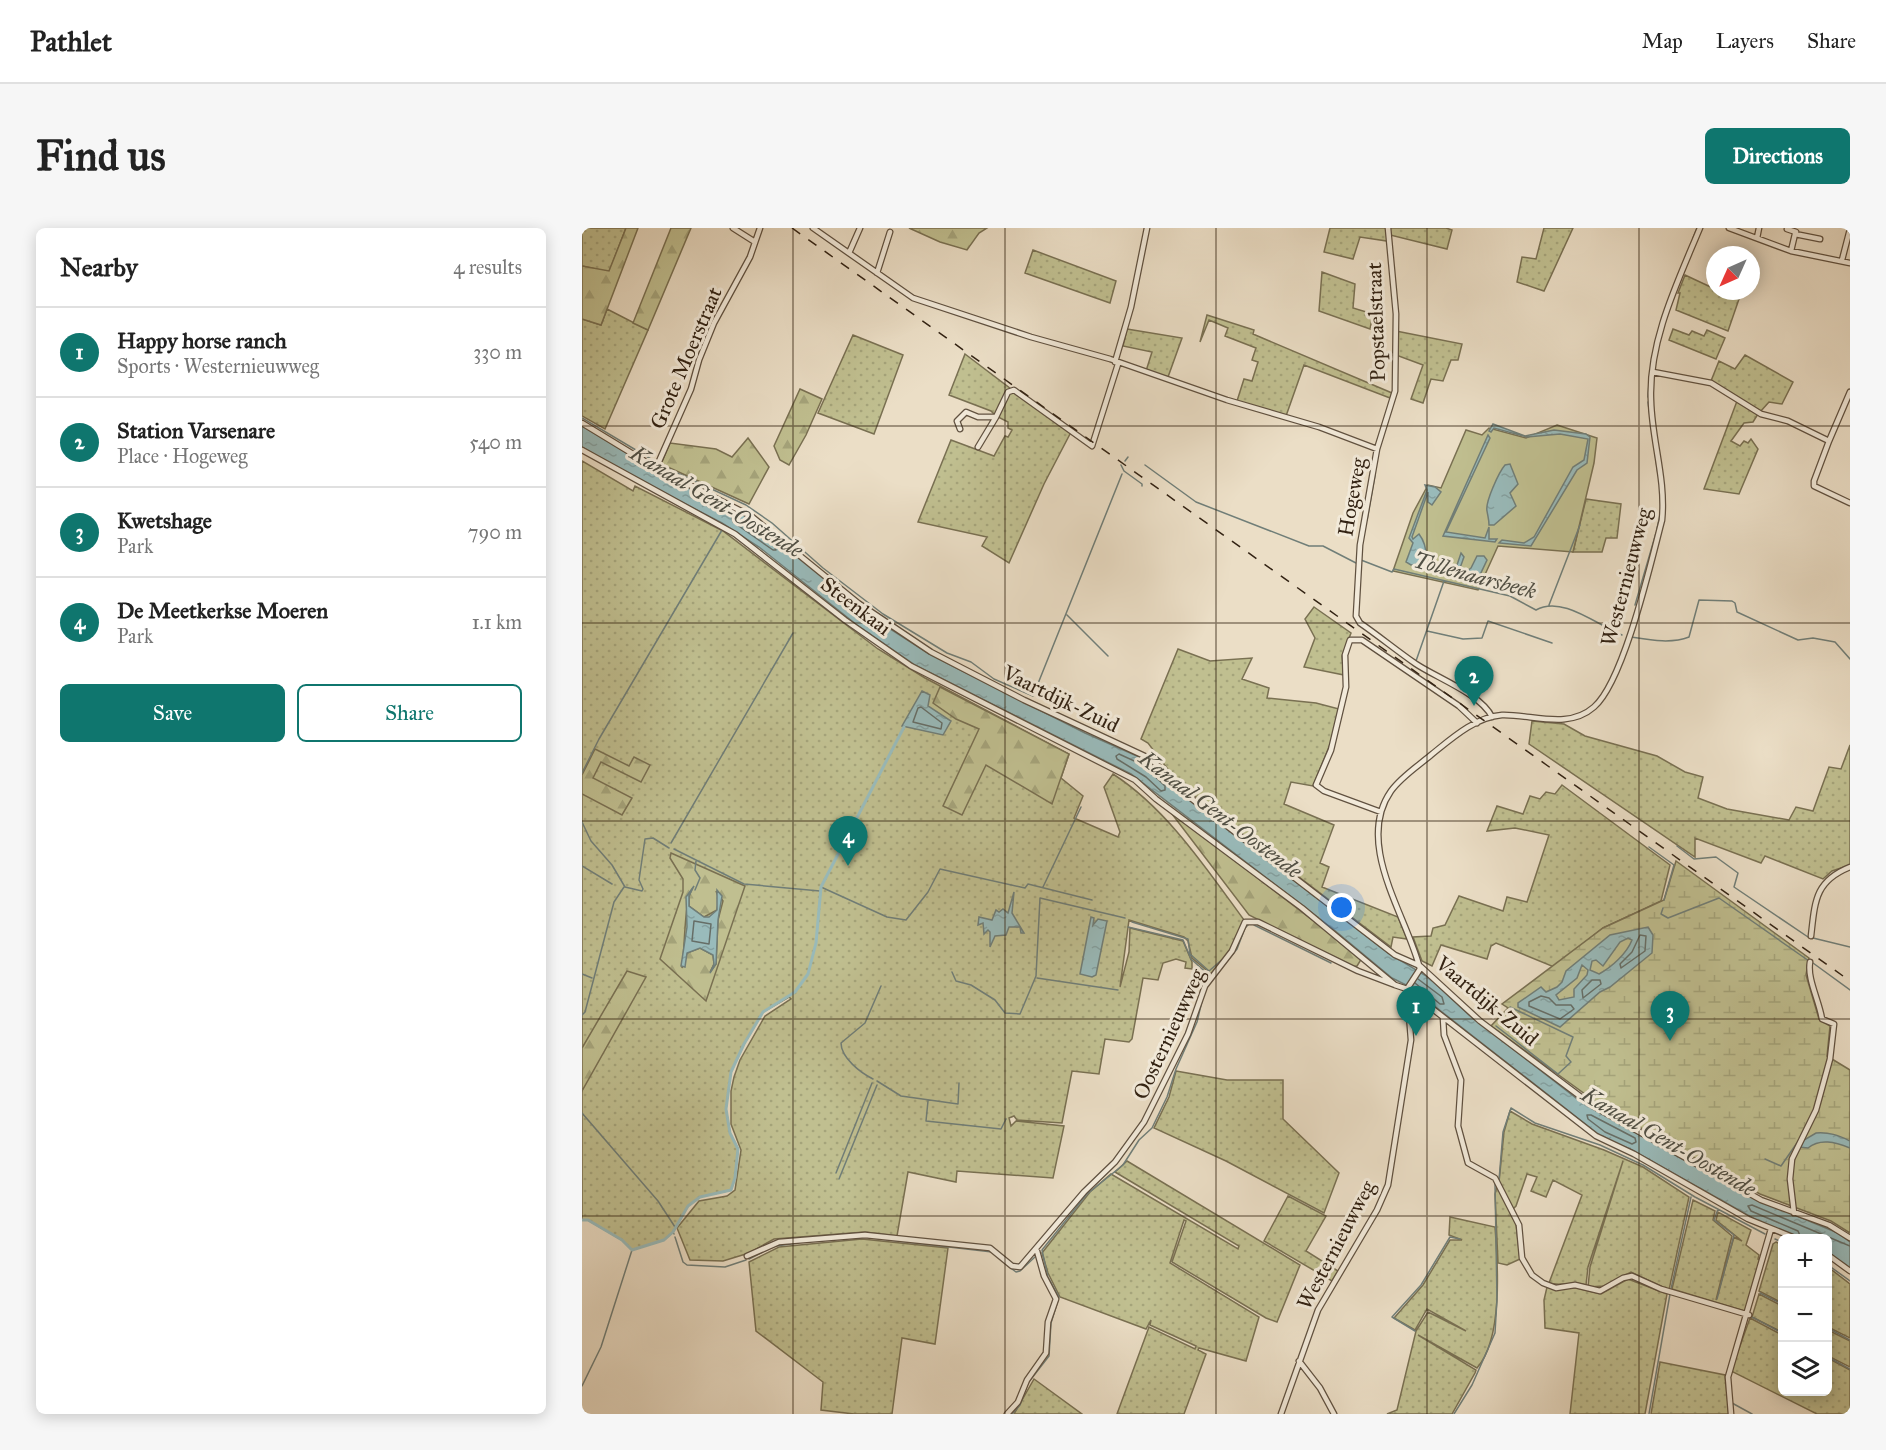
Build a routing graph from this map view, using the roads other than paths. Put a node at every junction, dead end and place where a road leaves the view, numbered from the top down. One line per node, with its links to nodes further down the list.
1 (733, 228): 18 (street)
2 (760, 228): 18 (street, Grote Moerstraat)
3 (813, 228): 14 (street, Hogeweg)
4 (825, 228): 14 (street)
5 (861, 228): 20 (street)
6 (1147, 228): 24 (street)
7 (1388, 228): 32 (street, Popstaelstraat)
8 (1700, 228): 25 (street, Westernieuwweg)
9 (1729, 228): 16 (street)
10 (1759, 228): 16 (street)
11 (1850, 229): 21 (street)
12 (1787, 230): 15 (street)
13 (890, 232): 23 (street)
14 (821, 234): 20 (street, Hogeweg)
15 (1795, 234): 17 (street); 19 (street)
16 (1756, 238): 19 (street)
17 (1820, 239)
18 (755, 242): 34 (street, Grote Moerstraat)
19 (1791, 250): 21 (street)
20 (849, 253): 23 (street, Hogeweg)
21 (1842, 261): 22 (street)
22 (1850, 263)
23 (877, 273): 24 (street, Hogeweg)
24 (1117, 363): 27 (street); 32 (street, Hogeweg)
25 (1653, 372): 30 (street); 36 (street, Westernieuwweg)
26 (1850, 392): 30 (street)
27 (996, 417): 29 (street); 31 (street)
28 (582, 423): 34 (street, Vaartdijk-Zuid)
29 (960, 429)
30 (1829, 441): 35 (street)
31 (978, 447)
32 (1377, 449): 36 (street, Hogeweg)
33 (582, 450): 41 (street, Steenkaai)
34 (656, 468): 43 (street, Vaartdijk-Zuid)
35 (1850, 503)
36 (1492, 717): 37 (street, Westernieuwweg)
37 (1478, 723): 38 (street, Westernieuwweg); 38 (street)
38 (1381, 812): 43 (street, Westernieuwweg)
39 (1850, 867): 40 (street)
40 (1811, 936)
41 (1364, 958): 44 (street); 45 (street, Steenkaai)
42 (1810, 962): 48 (street)
43 (1420, 966): 46 (street); 48 (street, Vaartdijk-Zuid)
44 (1358, 971): 45 (street, Oosternieuwweg); 52 (street, Oosternieuwweg)
45 (1395, 985): 46 (street, Oosternieuwweg)
46 (1407, 989): 47 (street); 57 (street, Westernieuwweg)
47 (1443, 1018): 49 (street); 56 (street)
48 (1794, 1213): 51 (street, Vaartdijk-Zuid)
49 (1770, 1234): 50 (street); 56 (street)
50 (1778, 1236)
51 (1850, 1238)
52 (1037, 1251): 53 (street, Oosternieuwweg); 58 (street)
53 (747, 1256)
54 (1832, 1258): 55 (street)
55 (1850, 1271)
56 (1749, 1315): 61 (street)
57 (1299, 1361): 59 (street, Westernieuwweg); 60 (street)
58 (1007, 1414)
59 (1281, 1414)
60 (1334, 1414)
61 (1731, 1414)

